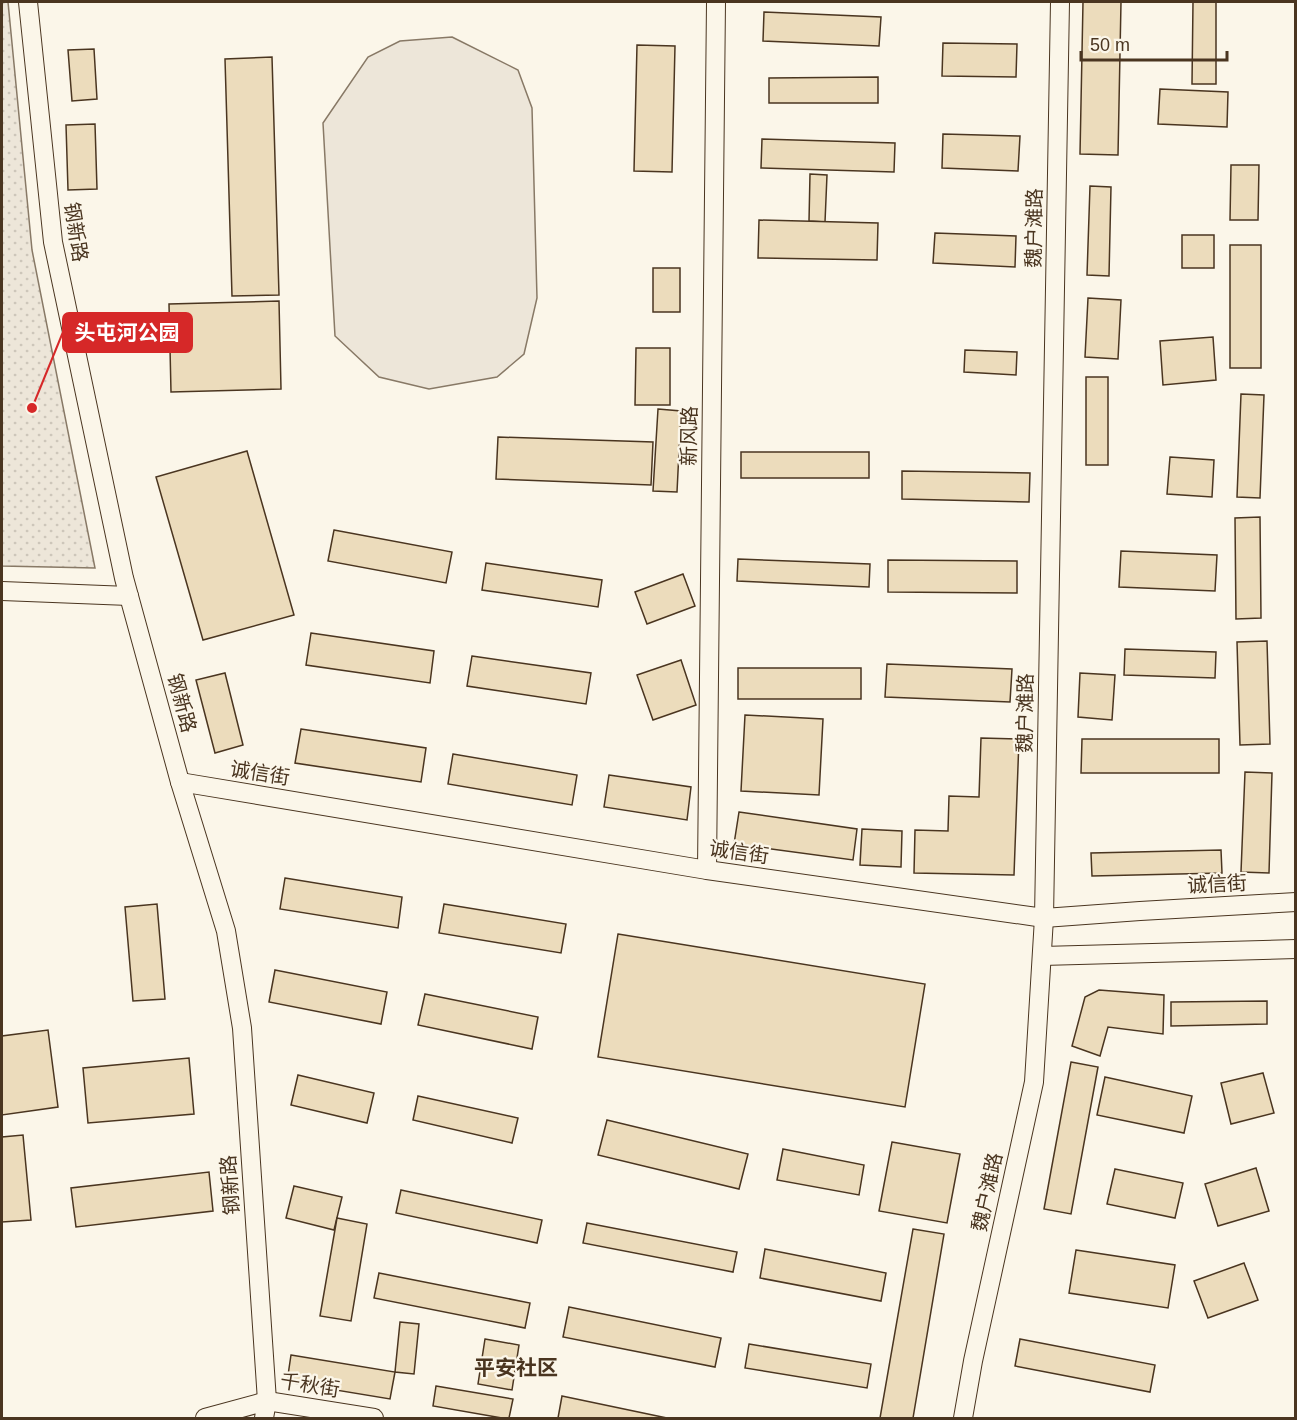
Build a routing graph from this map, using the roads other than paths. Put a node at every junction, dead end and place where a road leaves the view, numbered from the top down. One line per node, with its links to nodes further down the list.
1 (28, 2): 5 (street, 钢新路)
2 (716, 2): 7 (street, 新风路)
3 (1060, 2): 9 (street, 魏户滩路)
4 (2, 591): 5 (street)
5 (129, 596): 6 (street, 钢新路)
6 (180, 782): 7 (street, 诚信街); 12 (street, 钢新路)
7 (707, 870): 9 (street, 诚信街)
8 (1296, 902): 9 (street, 诚信街)
9 (1044, 918): 11 (street, 魏户滩路)
10 (1296, 949): 11 (street)
11 (1042, 956): 15 (street, 魏户滩路)
12 (265, 1410): 13 (street, 千秋街); 14 (street, 千秋街)
13 (205, 1419)
14 (374, 1419)
15 (963, 1419)

